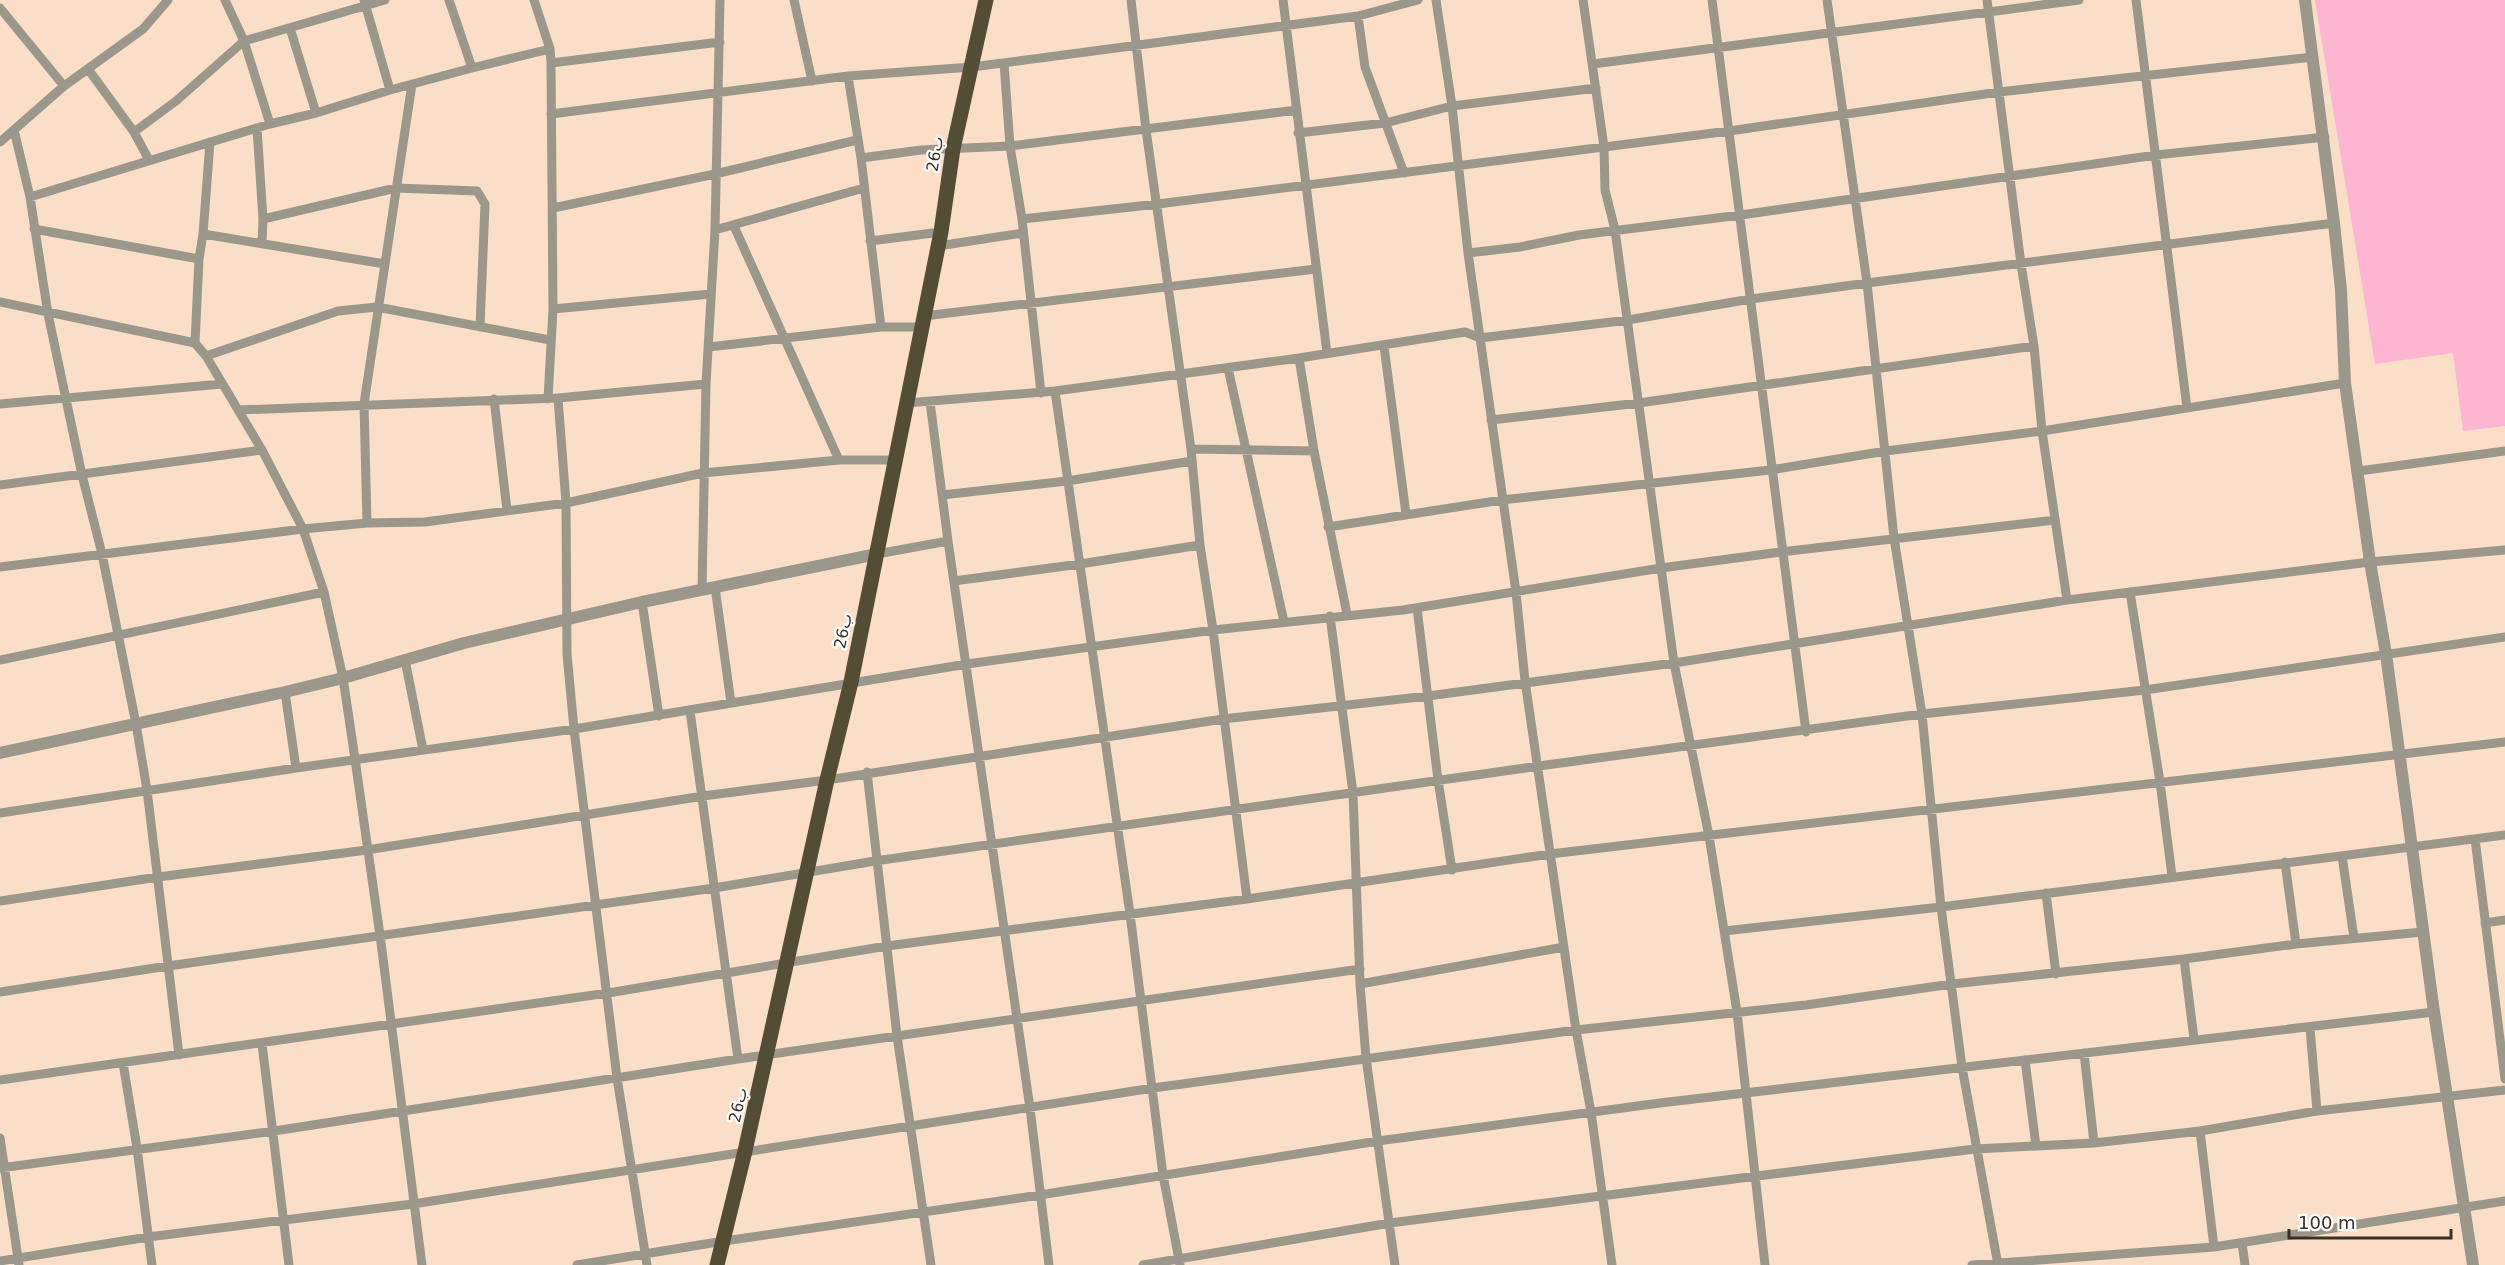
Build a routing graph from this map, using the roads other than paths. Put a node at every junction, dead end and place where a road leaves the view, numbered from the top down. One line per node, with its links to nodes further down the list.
1 (225, 0): 27 (street)
2 (385, 0): 19 (street)
3 (449, 0): 37 (street)
4 (534, 0): 31 (street)
5 (720, 0): 28 (street)
6 (794, 0): 41 (street)
7 (986, 0): 36 (highway, 26ب)
8 (1131, 0): 29 (street)
9 (1282, 0): 24 (street)
10 (1418, 0): 23 (street)
11 (1436, 0): 48 (street)
12 (1583, 0): 35 (street)
13 (1712, 0): 30 (street)
14 (1827, 0): 26 (street)
15 (1987, 0): 22 (street)
16 (2079, 0): 22 (street)
17 (2136, 0): 40 (street)
18 (2305, 0): 32 (street)
19 (365, 2): 25 (street); 45 (street)
20 (162, 3): 38 (street)
21 (0, 8): 43 (street)
22 (1988, 11): 26 (street); 46 (street)
23 (1358, 16): 24 (street); 53 (street)
24 (1286, 25): 29 (street); 49 (street)
25 (290, 28): 27 (street); 50 (street)
26 (1831, 33): 30 (street); 52 (street)
27 (244, 40): 54 (street); 59 (street)
28 (720, 42): 33 (street); 47 (street)
29 (1136, 44): 34 (street); 57 (street)
30 (1718, 48): 35 (street); 58 (street)
31 (550, 49): 33 (street); 37 (street)
32 (2313, 57): 40 (street); 61 (street)
33 (551, 63): 51 (street)
34 (1004, 63): 36 (street); 65 (street)
35 (1593, 64): 44 (street)
36 (972, 67): 39 (street); 67 (highway, 26ب)
37 (472, 68): 42 (street)
38 (88, 69): 43 (street); 59 (street)
39 (848, 76): 41 (street); 62 (street)
40 (2146, 76): 46 (street); 68 (street)
41 (812, 81): 47 (street)
42 (412, 84): 45 (street); 77 (street)
43 (64, 86): 56 (street)
44 (1596, 88): 48 (street); 66 (street)
45 (390, 90): 50 (street)
46 (1999, 92): 52 (street); 74 (street)
47 (718, 93): 51 (street); 72 (street)
48 (1452, 106): 53 (street); 71 (street)
49 (1297, 110): 57 (street); 60 (street)
50 (315, 113): 54 (street)
51 (551, 114): 81 (street)
52 (1842, 114): 58 (street); 79 (street)
53 (1385, 123): 60 (street); 73 (street)
54 (270, 124): 55 (street)
55 (257, 128): 64 (street); 83 (street)
56 (14, 129): 63 (street); 78 (street)
57 (1146, 130): 65 (street); 80 (street)
58 (1729, 131): 66 (street); 82 (street)
59 (134, 132): 70 (street)
60 (1298, 133): 75 (street)
61 (2325, 137): 68 (street); 85 (street)
62 (857, 140): 69 (street); 72 (street)
63 (0, 142)
64 (210, 142): 70 (street); 91 (street)
65 (1010, 146): 67 (street); 84 (street)
66 (1604, 147): 71 (street); 89 (street)
67 (953, 149): 69 (street); 92 (highway, 26ب)
68 (2156, 155): 74 (street); 95 (street)
69 (861, 158): 76 (street)
70 (149, 160): 78 (street)
71 (1458, 166): 73 (street); 96 (street)
72 (715, 174): 81 (street); 88 (street)
73 (1404, 174): 75 (street)
74 (2010, 177): 79 (street); 99 (street)
75 (1305, 186): 80 (street); 100 (street)
76 (864, 188): 86 (street); 93 (street)
77 (396, 189): 83 (street); 98 (street); 112 (street)
78 (30, 197): 87 (street)
79 (1855, 199): 82 (street); 101 (street)
80 (1158, 204): 84 (street); 102 (street)
81 (553, 208): 108 (street)
82 (1741, 215): 89 (street); 104 (street)
83 (263, 219): 94 (street)
84 (1022, 219): 90 (street)
85 (2334, 223): 95 (street); 127 (street)
86 (734, 226): 88 (street); 114 (street)
87 (34, 229): 97 (street); 109 (street)
88 (715, 230): 103 (street)
89 (1615, 230): 96 (street); 110 (street)
90 (1023, 232): 92 (street); 106 (street)
91 (203, 234): 94 (street); 97 (street)
92 (940, 239): 93 (street); 111 (highway, 26ب)
93 (870, 241): 113 (street)
94 (262, 244): 98 (street)
95 (2168, 245): 99 (street); 142 (street)
96 (1468, 253): 115 (street)
97 (199, 259): 117 (street)
98 (385, 264): 107 (street)
99 (2021, 264): 101 (street); 119 (street)
100 (1316, 269): 102 (street); 121 (street)
101 (1867, 283): 104 (street); 125 (street)
102 (1168, 287): 106 (street); 126 (street)
103 (711, 294): 108 (street); 120 (street)
104 (1751, 299): 110 (street); 130 (street)
105 (0, 302): 109 (street)
106 (1030, 304): 111 (street); 132 (street)
107 (378, 307): 112 (street); 122 (street); 141 (street)
108 (553, 309): 116 (street)
109 (48, 314): 117 (street); 133 (street)
110 (1628, 320): 115 (street); 139 (street)
111 (923, 321): 113 (street); 138 (highway, 26ب)
112 (480, 327): 116 (street)
113 (881, 327): 114 (street)
114 (784, 337): 120 (street); 152 (street)
115 (1480, 338): 118 (street); 144 (street)
116 (550, 340): 136 (street)
117 (195, 343): 122 (street)
118 (1384, 346): 121 (street); 166 (street)
119 (2034, 346): 125 (street); 145 (street)
120 (709, 347): 129 (street)
121 (1327, 353): 123 (street)
122 (206, 356): 128 (street)
123 (1299, 358): 124 (street); 149 (street)
124 (1228, 368): 126 (street); 148 (street)
125 (1877, 368): 130 (street); 150 (street)
126 (1179, 373): 131 (street); 146 (street)
127 (2345, 383): 142 (street); 156 (street)
128 (222, 384): 133 (street); 143 (street)
129 (706, 384): 134 (street); 157 (street)
130 (1762, 385): 139 (street); 155 (street)
131 (1056, 391): 132 (street); 159 (street)
132 (1041, 393): 137 (street)
133 (66, 398): 140 (street); 158 (street)
134 (558, 398): 136 (street); 164 (street)
135 (494, 399): 136 (street); 141 (street); 165 (street)
136 (548, 399)
137 (930, 402): 138 (street); 162 (street)
138 (906, 403): 153 (highway, 26ب)
139 (1639, 403): 144 (street); 160 (street)
140 (0, 404)
141 (364, 404): 143 (street); 168 (street)
142 (2187, 408): 145 (street)
143 (238, 411): 147 (street)
144 (1491, 420): 163 (street)
145 (2042, 431): 150 (street); 167 (street)
146 (1191, 449): 148 (street); 154 (street)
147 (262, 450): 158 (street); 170 (street)
148 (1246, 450): 149 (street); 194 (street)
149 (1314, 451): 169 (street)
150 (1886, 451): 155 (street); 171 (street)
151 (2505, 451): 156 (street)
152 (839, 460): 153 (street); 157 (street)
153 (895, 460): 177 (highway, 26ب)
154 (1192, 461): 159 (street); 173 (street)
155 (1770, 470): 160 (street); 175 (street)
156 (2359, 471): 178 (street)
157 (703, 473): 164 (street); 184 (street)
158 (82, 475): 161 (street); 176 (street)
159 (1067, 481): 162 (street); 179 (street)
160 (1651, 484): 163 (street); 181 (street)
161 (0, 485)
162 (942, 495): 172 (street)
163 (1502, 500): 166 (street); 186 (street)
164 (566, 502): 165 (street); 193 (street)
165 (507, 510): 168 (street)
166 (1406, 514): 169 (street)
167 (2055, 520): 171 (street); 188 (street)
168 (367, 523): 170 (street)
169 (1328, 527): 191 (street)
170 (303, 529): 176 (street); 185 (street)
171 (1894, 538): 175 (street); 195 (street)
172 (948, 541): 177 (street); 182 (street)
173 (1200, 544): 179 (street); 196 (street)
174 (2505, 550): 178 (street)
175 (1781, 552): 181 (street); 199 (street)
176 (102, 554): 180 (street); 197 (street)
177 (877, 554): 183 (street); 208 (highway, 26ب)
178 (2370, 562): 187 (street); 201 (street)
179 (1080, 564): 182 (street); 200 (street)
180 (0, 567)
181 (1661, 568): 186 (street); 204 (street)
182 (954, 581): 205 (street)
183 (716, 587): 184 (street); 212 (street)
184 (702, 590): 189 (street)
185 (324, 592): 197 (street); 206 (street)
186 (1516, 592): 190 (street); 207 (street)
187 (2130, 592): 188 (street); 209 (street)
188 (2067, 600): 195 (street)
189 (642, 602): 193 (street); 216 (street)
190 (1417, 608): 191 (street); 211 (street)
191 (1347, 614): 192 (street)
192 (1329, 616): 194 (street); 213 (street)
193 (567, 620): 203 (street); 219 (street)
194 (1284, 622): 196 (street)
195 (1909, 627): 199 (street); 215 (street)
196 (1214, 630): 200 (street); 217 (street)
197 (119, 634): 202 (street); 218 (street)
198 (2505, 637): 201 (street)
199 (1794, 644): 204 (street); 220 (street)
200 (1092, 648): 205 (street); 221 (street)
201 (2386, 654): 209 (street); 226 (street)
202 (0, 660)
203 (405, 660): 206 (street); 224 (street)
204 (1674, 663): 207 (street); 223 (street)
205 (967, 664): 208 (street); 227 (street)
206 (343, 678): 210 (street); 228 (street)
207 (1525, 681): 211 (street); 229 (street)
208 (850, 682): 212 (street); 232 (highway, 26ب)
209 (2145, 690): 215 (street); 234 (street)
210 (285, 692): 218 (street); 230 (street)
211 (1428, 696): 213 (street); 233 (street)
212 (732, 703): 214 (street)
213 (1343, 705): 217 (street); 236 (street)
214 (690, 711): 216 (street); 237 (street)
215 (1922, 714): 220 (street); 239 (street)
216 (659, 716): 219 (street)
217 (1223, 719): 221 (street); 238 (street)
218 (136, 723): 225 (street); 235 (street)
219 (574, 729): 224 (street); 241 (street)
220 (1806, 732): 223 (street)
221 (1105, 738): 227 (street); 242 (street)
222 (2505, 742): 226 (street)
223 (1692, 747): 229 (street); 244 (street)
224 (423, 750): 228 (street)
225 (0, 753)
226 (2400, 755): 234 (street); 247 (street)
227 (980, 756): 231 (street); 246 (street)
228 (355, 759): 230 (street); 248 (street)
229 (1539, 766): 233 (street); 249 (street)
230 (296, 768): 235 (street)
231 (867, 772): 232 (street); 251 (street)
232 (826, 780): 237 (street); 254 (highway, 26ب)
233 (1438, 780): 236 (street); 253 (street)
234 (2160, 782): 239 (street); 255 (street)
235 (147, 790): 240 (street); 256 (street)
236 (1353, 793): 238 (street); 257 (street)
237 (703, 796): 241 (street); 258 (street)
238 (1234, 810): 242 (street); 260 (street)
239 (1933, 810): 244 (street); 263 (street)
240 (0, 813)
241 (586, 816): 248 (street); 262 (street)
242 (1117, 827): 246 (street); 264 (street)
243 (2505, 835): 245 (street)
244 (1709, 836): 249 (street); 267 (street)
245 (2475, 839): 247 (street); 266 (street)
246 (994, 845): 251 (street); 268 (street)
247 (2412, 848): 250 (street); 269 (street)
248 (367, 850): 256 (street); 270 (street)
249 (1550, 854): 253 (street); 274 (street)
250 (2342, 856): 252 (street); 271 (street)
251 (875, 861): 254 (street); 273 (street)
252 (2285, 862): 255 (street); 272 (street)
253 (1452, 870): 257 (street)
254 (807, 872): 258 (street); 276 (highway, 26ب)
255 (2172, 876): 259 (street)
256 (158, 877): 261 (street); 277 (street)
257 (1358, 883): 260 (street); 278 (street)
258 (714, 888): 262 (street); 280 (street)
259 (2046, 893): 263 (street); 279 (street)
260 (1247, 899): 264 (street)
261 (0, 901)
262 (596, 904): 270 (street); 284 (street)
263 (1941, 907): 267 (street); 282 (street)
264 (1130, 914): 268 (street); 285 (street)
265 (2505, 920): 266 (street)
266 (2484, 923): 287 (street)
267 (1724, 931): 288 (street)
268 (1005, 932): 273 (street); 290 (street)
269 (2423, 932): 271 (street); 289 (street)
270 (381, 935): 277 (street); 291 (street)
271 (2354, 938): 272 (street)
272 (2296, 944): 275 (street)
273 (887, 946): 276 (street); 294 (street)
274 (1564, 947): 281 (street); 293 (street)
275 (2184, 959): 279 (street); 295 (street)
276 (787, 963): 280 (street); 299 (highway, 26ب)
277 (168, 966): 283 (street); 298 (street)
278 (1360, 969): 281 (street); 285 (street)
279 (2056, 974): 282 (street)
280 (725, 975): 284 (street); 300 (street)
281 (1360, 984): 301 (street)
282 (1952, 984): 288 (street); 304 (street)
283 (0, 992)
284 (608, 993): 291 (street); 305 (street)
285 (1141, 1000): 290 (street); 308 (street)
286 (2505, 1003): 287 (street)
287 (2494, 1004): 306 (street)
288 (1737, 1012): 293 (street); 310 (street)
289 (2434, 1012): 292 (street); 311 (street)
290 (1016, 1019): 294 (street); 312 (street)
291 (392, 1025): 296 (street); 313 (street)
292 (2310, 1028): 295 (street); 314 (street)
293 (1576, 1030): 301 (street); 315 (street)
294 (897, 1036): 299 (street); 316 (street)
295 (2194, 1039): 297 (street)
296 (262, 1044): 298 (street); 317 (street)
297 (2084, 1053): 302 (street); 321 (street)
298 (179, 1055): 303 (street)
299 (767, 1056): 300 (street); 325 (highway, 26ب)
300 (738, 1059): 305 (street)
301 (1366, 1059): 308 (street); 320 (street)
302 (2025, 1060): 304 (street); 322 (street)
303 (123, 1063): 307 (street); 323 (street)
304 (1962, 1067): 310 (street); 324 (street)
305 (617, 1078): 313 (street); 327 (street)
306 (2505, 1079)
307 (0, 1080)
308 (1153, 1088): 312 (street); 328 (street)
309 (2505, 1090): 311 (street)
310 (1746, 1094): 315 (street); 329 (street)
311 (2447, 1097): 314 (street); 334 (street)
312 (1030, 1108): 316 (street); 330 (street)
313 (402, 1111): 317 (street); 333 (street)
314 (2317, 1111): 318 (street)
315 (1591, 1112): 320 (street); 331 (street)
316 (910, 1126): 325 (street); 335 (street)
317 (274, 1131): 323 (street); 336 (street)
318 (2200, 1131): 321 (street); 341 (street)
319 (0, 1138): 326 (street)
320 (1378, 1141): 328 (street); 337 (street)
321 (2094, 1143): 322 (street)
322 (2036, 1146): 324 (street)
323 (137, 1148): 326 (street); 338 (street)
324 (1975, 1149): 329 (street); 346 (street)
325 (746, 1151): 327 (street); 339 (highway, 26ب)
326 (2, 1168): 344 (street)
327 (632, 1169): 333 (street); 342 (street)
328 (1163, 1175): 330 (street); 345 (street)
329 (1756, 1176): 331 (street); 358 (street)
330 (1040, 1195): 335 (street); 354 (street)
331 (1602, 1196): 337 (street); 357 (street)
332 (2505, 1201): 334 (street)
333 (413, 1204): 336 (street); 349 (street)
334 (2464, 1207): 340 (street); 361 (street)
335 (924, 1213): 339 (street); 353 (street)
336 (284, 1220): 338 (street); 348 (street)
337 (1390, 1223): 345 (street); 356 (street)
338 (148, 1237): 344 (street); 347 (street)
339 (724, 1241): 342 (street); 352 (highway, 26ب)
340 (2242, 1243): 341 (street); 360 (street)
341 (2214, 1247): 346 (street)
342 (645, 1254): 350 (street); 351 (street)
343 (0, 1260): 344 (street)
344 (18, 1262)
345 (1179, 1262): 355 (street)
346 (1997, 1264): 359 (street)
347 (152, 1265)
348 (289, 1265)
349 (422, 1265)
350 (577, 1265)
351 (647, 1265)
352 (717, 1265)
353 (931, 1265)
354 (1049, 1265)
355 (1143, 1265)
356 (1395, 1265)
357 (1612, 1265)
358 (1765, 1265)
359 (1972, 1265)
360 (2245, 1265)
361 (2473, 1265)

